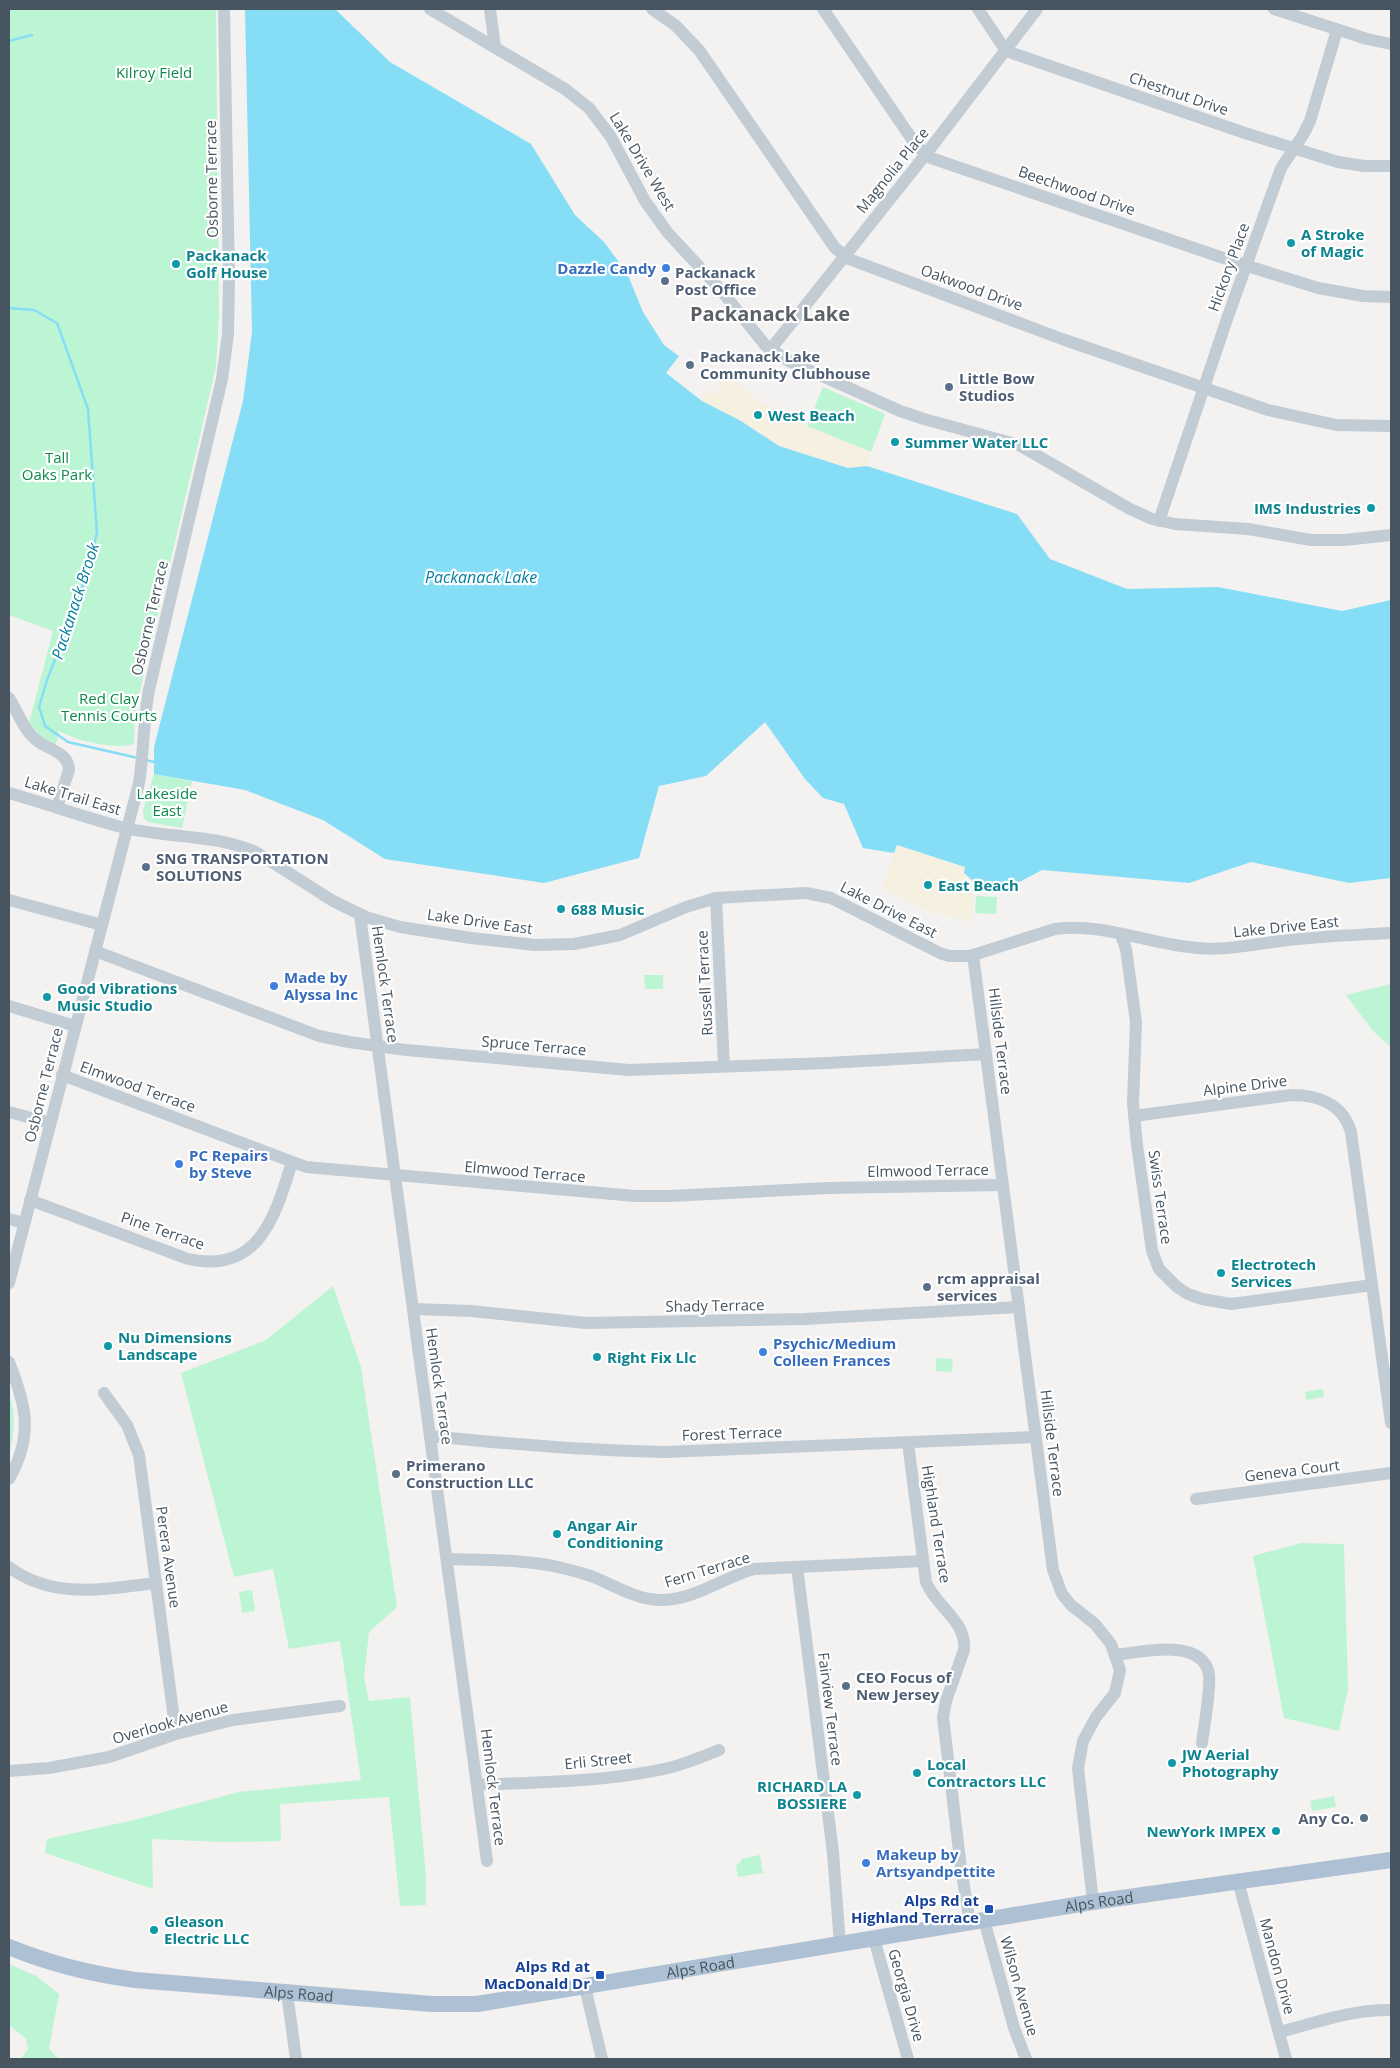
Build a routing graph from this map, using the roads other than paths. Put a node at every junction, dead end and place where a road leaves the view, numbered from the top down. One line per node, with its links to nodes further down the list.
1 (224, 9): 27 (street, Osborne Terrace)
2 (430, 9): 11 (street, Lake Drive West)
3 (490, 9): 11 (street)
4 (652, 9): 16 (street, Oakwood Drive)
5 (823, 9): 14 (street, Beechwood Drive)
6 (978, 9): 12 (street)
7 (1037, 9): 12 (street, Magnolia Place)
8 (1274, 9): 9 (street)
9 (1337, 30): 10 (street); 13 (street, Hickory Place)
10 (1391, 44)
11 (495, 47): 19 (street, Lake Drive West)
12 (1007, 50): 13 (street, Chestnut Drive); 14 (street, Magnolia Place)
13 (1294, 148): 15 (street, Chestnut Drive); 17 (street, Hickory Place)
14 (926, 154): 16 (street, Magnolia Place); 17 (street, Beechwood Drive)
15 (1391, 166)
16 (844, 256): 19 (street, Magnolia Place); 20 (street, Oakwood Drive)
17 (1246, 265): 18 (street, Beechwood Drive); 20 (street, Hickory Place)
18 (1391, 297)
19 (770, 350): 22 (street, Lake Drive West)
20 (1203, 389): 21 (street, Oakwood Drive); 22 (street, Hickory Place)
21 (1391, 426)
22 (1158, 521): 23 (street, Lake Drive West)
23 (1391, 535)
24 (9, 698): 26 (street)
25 (9, 793): 26 (street, Lake Trail East)
26 (57, 807): 27 (street, Lake Trail East)
27 (127, 828): 30 (street, Lake Drive East); 31 (street, Osborne Terrace)
28 (716, 898): 30 (street, Lake Drive East); 35 (street, Lake Drive East); 40 (street, Russell Terrace)
29 (9, 900): 31 (street)
30 (360, 915): 38 (street, Hemlock Terrace)
31 (102, 925): 34 (street, Osborne Terrace)
32 (1391, 933): 33 (street, Lake Drive East)
33 (1121, 935): 35 (street, Lake Drive East); 43 (street, Swiss Terrace)
34 (95, 951): 37 (street, Osborne Terrace); 38 (street, Spruce Terrace)
35 (973, 955): 39 (street, Hillside Terrace)
36 (9, 1006): 37 (street)
37 (75, 1026): 41 (street, Osborne Terrace)
38 (379, 1046): 40 (street, Spruce Terrace); 46 (street, Hemlock Terrace)
39 (986, 1054): 40 (street, Spruce Terrace); 47 (street, Hillside Terrace)
40 (724, 1066)
41 (62, 1075): 44 (street, Osborne Terrace); 45 (street, Elmwood Terrace)
42 (9, 1112): 44 (street)
43 (1134, 1116): 52 (street, Swiss Terrace); 52 (street, Alpine Drive)
44 (50, 1124): 48 (street, Osborne Terrace)
45 (292, 1162): 46 (street, Elmwood Terrace); 48 (street, Pine Terrace)
46 (395, 1176): 47 (street, Elmwood Terrace); 54 (street, Hemlock Terrace)
47 (1003, 1185): 53 (street, Hillside Terrace)
48 (30, 1200): 50 (street, Osborne Terrace)
49 (9, 1219): 50 (street)
50 (24, 1223): 51 (street, Osborne Terrace)
51 (9, 1283)
52 (1372, 1285): 57 (street, Alpine Drive)
53 (1019, 1307): 54 (street, Shady Terrace); 59 (street, Hillside Terrace)
54 (413, 1309): 58 (street, Hemlock Terrace)
55 (9, 1362): 62 (street)
56 (104, 1393): 68 (street, Perera Avenue)
57 (1391, 1423)
58 (430, 1436): 60 (street, Forest Terrace); 64 (street, Hemlock Terrace)
59 (1036, 1437): 60 (street, Forest Terrace); 69 (street, Hillside Terrace)
60 (908, 1443): 65 (street, Highland Terrace)
61 (1391, 1473): 63 (street, Geneva Court)
62 (9, 1479)
63 (1196, 1499)
64 (447, 1559): 66 (street, Fern Terrace); 75 (street, Hemlock Terrace)
65 (923, 1561): 66 (street, Fern Terrace); 80 (street, Highland Terrace)
66 (797, 1566): 82 (street, Fairview Terrace)
67 (9, 1567): 68 (street)
68 (156, 1583): 71 (street, Perera Avenue)
69 (1116, 1656): 72 (street); 79 (street, Hillside Terrace)
70 (340, 1706): 71 (street, Overlook Avenue)
71 (176, 1734): 74 (street, Overlook Avenue)
72 (1202, 1743)
73 (718, 1750): 75 (street, Erli Street)
74 (9, 1771)
75 (477, 1785): 77 (street, Hemlock Terrace)
76 (1391, 1860): 78 (main road, Alps Road)
77 (486, 1861)
78 (1238, 1881): 79 (main road, Alps Road); 87 (street, Mandon Drive)
79 (1093, 1902): 80 (main road, Alps Road)
80 (977, 1922): 81 (main road, Alps Road); 91 (street, Wilson Avenue)
81 (874, 1939): 82 (main road, Alps Road); 90 (street, Georgia Drive)
82 (840, 1945): 84 (main road, Alps Road)
83 (9, 1947): 85 (main road, Alps Road)
84 (585, 1987): 85 (main road, Alps Road); 89 (street)
85 (288, 1993): 88 (street)
86 (1391, 2010): 87 (street)
87 (1279, 2032): 92 (street, Mandon Drive)
88 (296, 2059)
89 (602, 2059)
90 (908, 2059)
91 (1026, 2059)
92 (1286, 2059)

